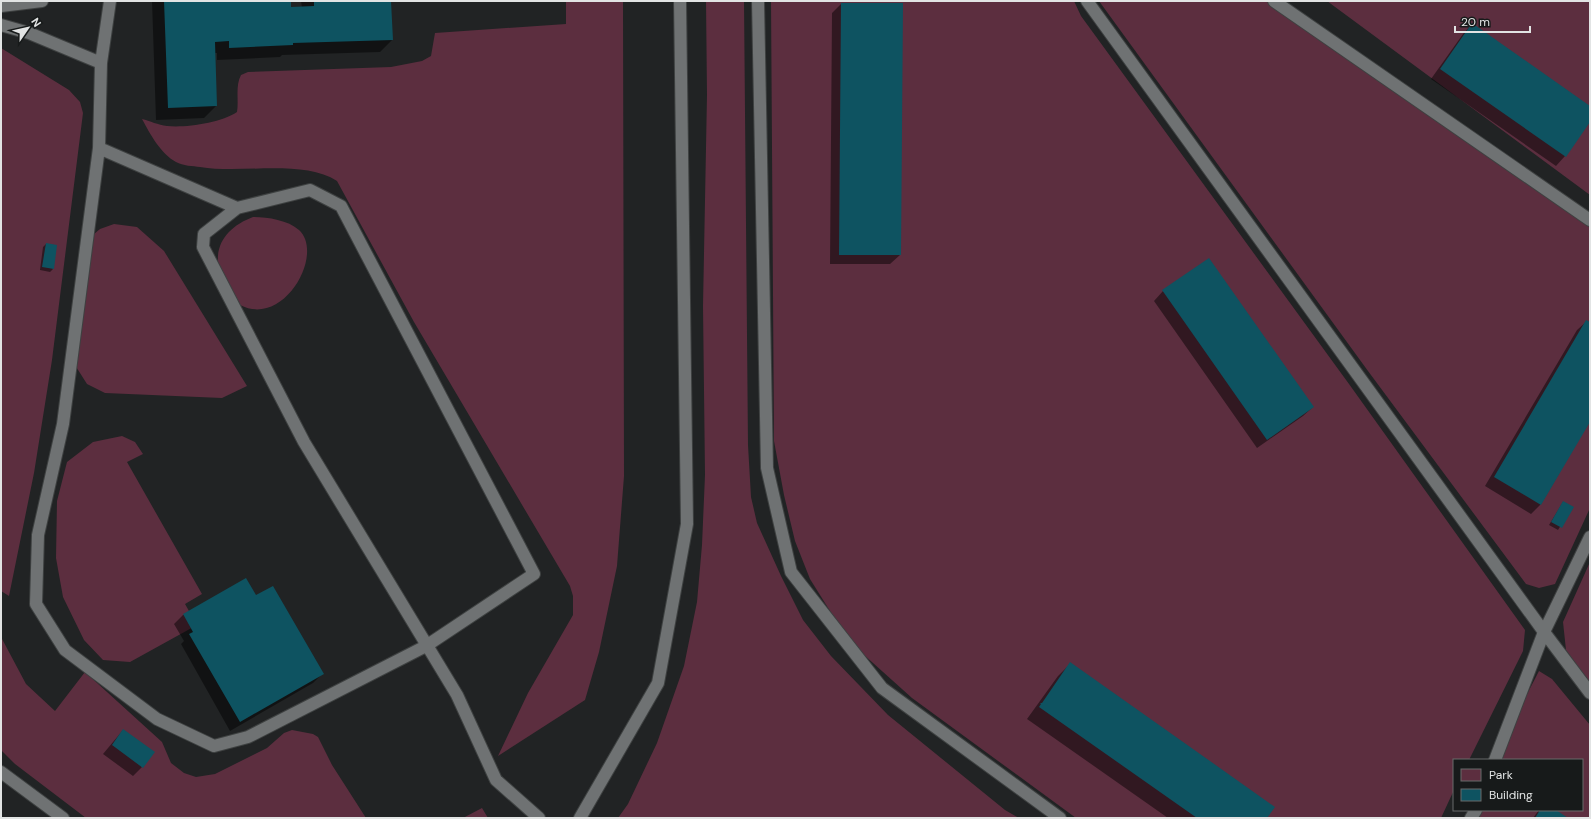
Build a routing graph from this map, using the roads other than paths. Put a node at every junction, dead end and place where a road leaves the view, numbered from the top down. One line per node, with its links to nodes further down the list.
1 (42, 1): 7 (lane)
2 (110, 1): 9 (lane)
3 (680, 1): 21 (lane)
4 (758, 1): 22 (lane)
5 (1087, 1): 14 (lane)
6 (1274, 1): 12 (lane)
7 (1, 6)
8 (1, 25): 9 (lane)
9 (101, 63): 10 (lane)
10 (99, 148): 11 (lane); 15 (lane)
11 (237, 208): 15 (lane); 15 (lane)
12 (1590, 220)
13 (1590, 537): 14 (lane)
14 (1544, 632): 16 (lane); 17 (lane)
15 (426, 646): 20 (lane)
16 (1590, 693)
17 (1495, 759)
18 (1, 772): 19 (lane)
19 (63, 818)
20 (539, 818)
21 (580, 818)
22 (1060, 818)

